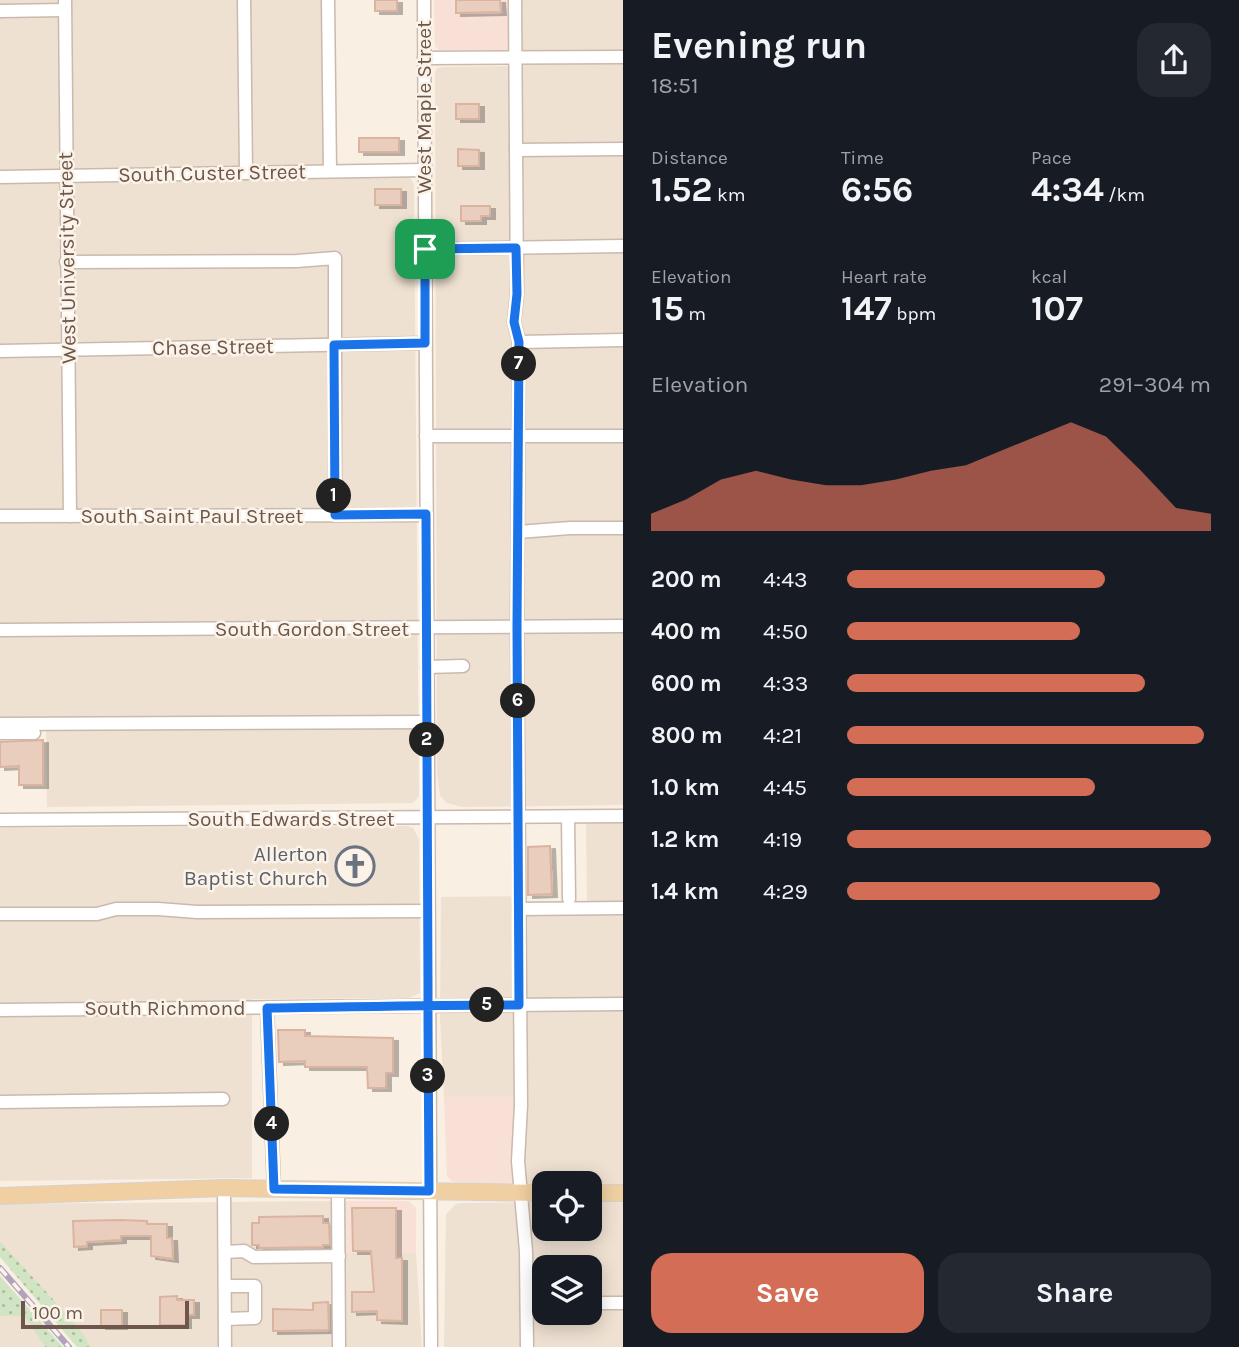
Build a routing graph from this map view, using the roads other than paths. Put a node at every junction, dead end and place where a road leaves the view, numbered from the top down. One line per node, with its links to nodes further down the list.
1 (244, 0): 14 (street)
2 (328, 0): 13 (street)
3 (424, 0): 7 (street, West Maple Street)
4 (514, 0): 8 (street)
5 (65, 5): 6 (street); 15 (street, West University Street)
6 (0, 11)
7 (424, 58): 8 (street); 12 (street, West Maple Street)
8 (515, 58): 9 (street); 11 (street)
9 (623, 58)
10 (623, 149): 11 (street)
11 (516, 150): 18 (street)
12 (425, 170): 13 (street, South Custer Street); 19 (street, West Maple Street)
13 (330, 171): 14 (street, South Custer Street)
14 (246, 173): 15 (street, South Custer Street)
15 (66, 176): 16 (street, South Custer Street); 20 (street, West University Street)
16 (0, 177)
17 (623, 246): 18 (street)
18 (516, 248): 19 (street); 22 (street)
19 (425, 249): 23 (street, West Maple Street)
20 (66, 262): 24 (street); 25 (street, West University Street)
21 (623, 340): 22 (street)
22 (519, 342): 28 (street)
23 (425, 343): 24 (street, Chase Street); 27 (street, West Maple Street)
24 (334, 345): 25 (street, Chase Street); 31 (street)
25 (69, 349): 26 (street, Chase Street); 33 (street, West University Street)
26 (0, 351)
27 (426, 436): 28 (street); 30 (street, West Maple Street)
28 (518, 436): 29 (street); 35 (street)
29 (623, 436)
30 (426, 514): 31 (street, South Saint Paul Street); 38 (street, West Maple Street)
31 (335, 515): 33 (street, South Saint Paul Street)
32 (0, 516): 33 (street, South Saint Paul Street)
33 (70, 516)
34 (623, 528): 35 (street)
35 (517, 532): 37 (street)
36 (623, 626): 37 (street, South Gordon Street)
37 (517, 627): 38 (street, South Gordon Street); 49 (street)
38 (427, 628): 39 (street, South Gordon Street); 41 (street, West Maple Street)
39 (0, 630)
40 (463, 666): 41 (street)
41 (427, 667): 42 (street, West Maple Street)
42 (427, 722): 43 (street); 48 (street, West Maple Street)
43 (0, 724)
44 (0, 733): 45 (street)
45 (34, 733)
46 (623, 816): 47 (street, South Edwards Street)
47 (568, 817): 49 (street, South Edwards Street); 51 (street)
48 (428, 818): 49 (street, South Edwards Street); 50 (street, South Edwards Street); 54 (street, West Maple Street)
49 (518, 818): 53 (street)
50 (0, 820)
51 (569, 899)
52 (623, 908): 53 (street)
53 (519, 909): 57 (street)
54 (428, 911): 55 (street); 58 (street, West Maple Street)
55 (0, 914)
56 (623, 1004): 57 (street, South Richmond)
57 (519, 1005): 58 (street, South Richmond); 67 (street)
58 (428, 1006): 59 (street, South Richmond); 66 (street, West Maple Street)
59 (267, 1008): 60 (street, South Richmond); 64 (street)
60 (0, 1010)
61 (223, 1099): 62 (street)
62 (0, 1102)
63 (224, 1188): 64 (main road); 71 (main road); 72 (street)
64 (274, 1189): 65 (main road)
65 (338, 1190): 66 (main road); 73 (street)
66 (429, 1191): 67 (main road); 82 (street, West Maple Street)
67 (522, 1192): 68 (main road); 77 (street)
68 (532, 1192)
69 (602, 1193): 70 (main road)
70 (623, 1193)
71 (0, 1196)
72 (225, 1252): 73 (street); 74 (street)
73 (339, 1256): 81 (street)
74 (225, 1286): 79 (street); 79 (street)
75 (602, 1303): 76 (street)
76 (623, 1303)
77 (527, 1306): 78 (street); 83 (street)
78 (532, 1306)
79 (225, 1319): 80 (street)
80 (225, 1347)
81 (339, 1347)
82 (431, 1347)
83 (527, 1347)

